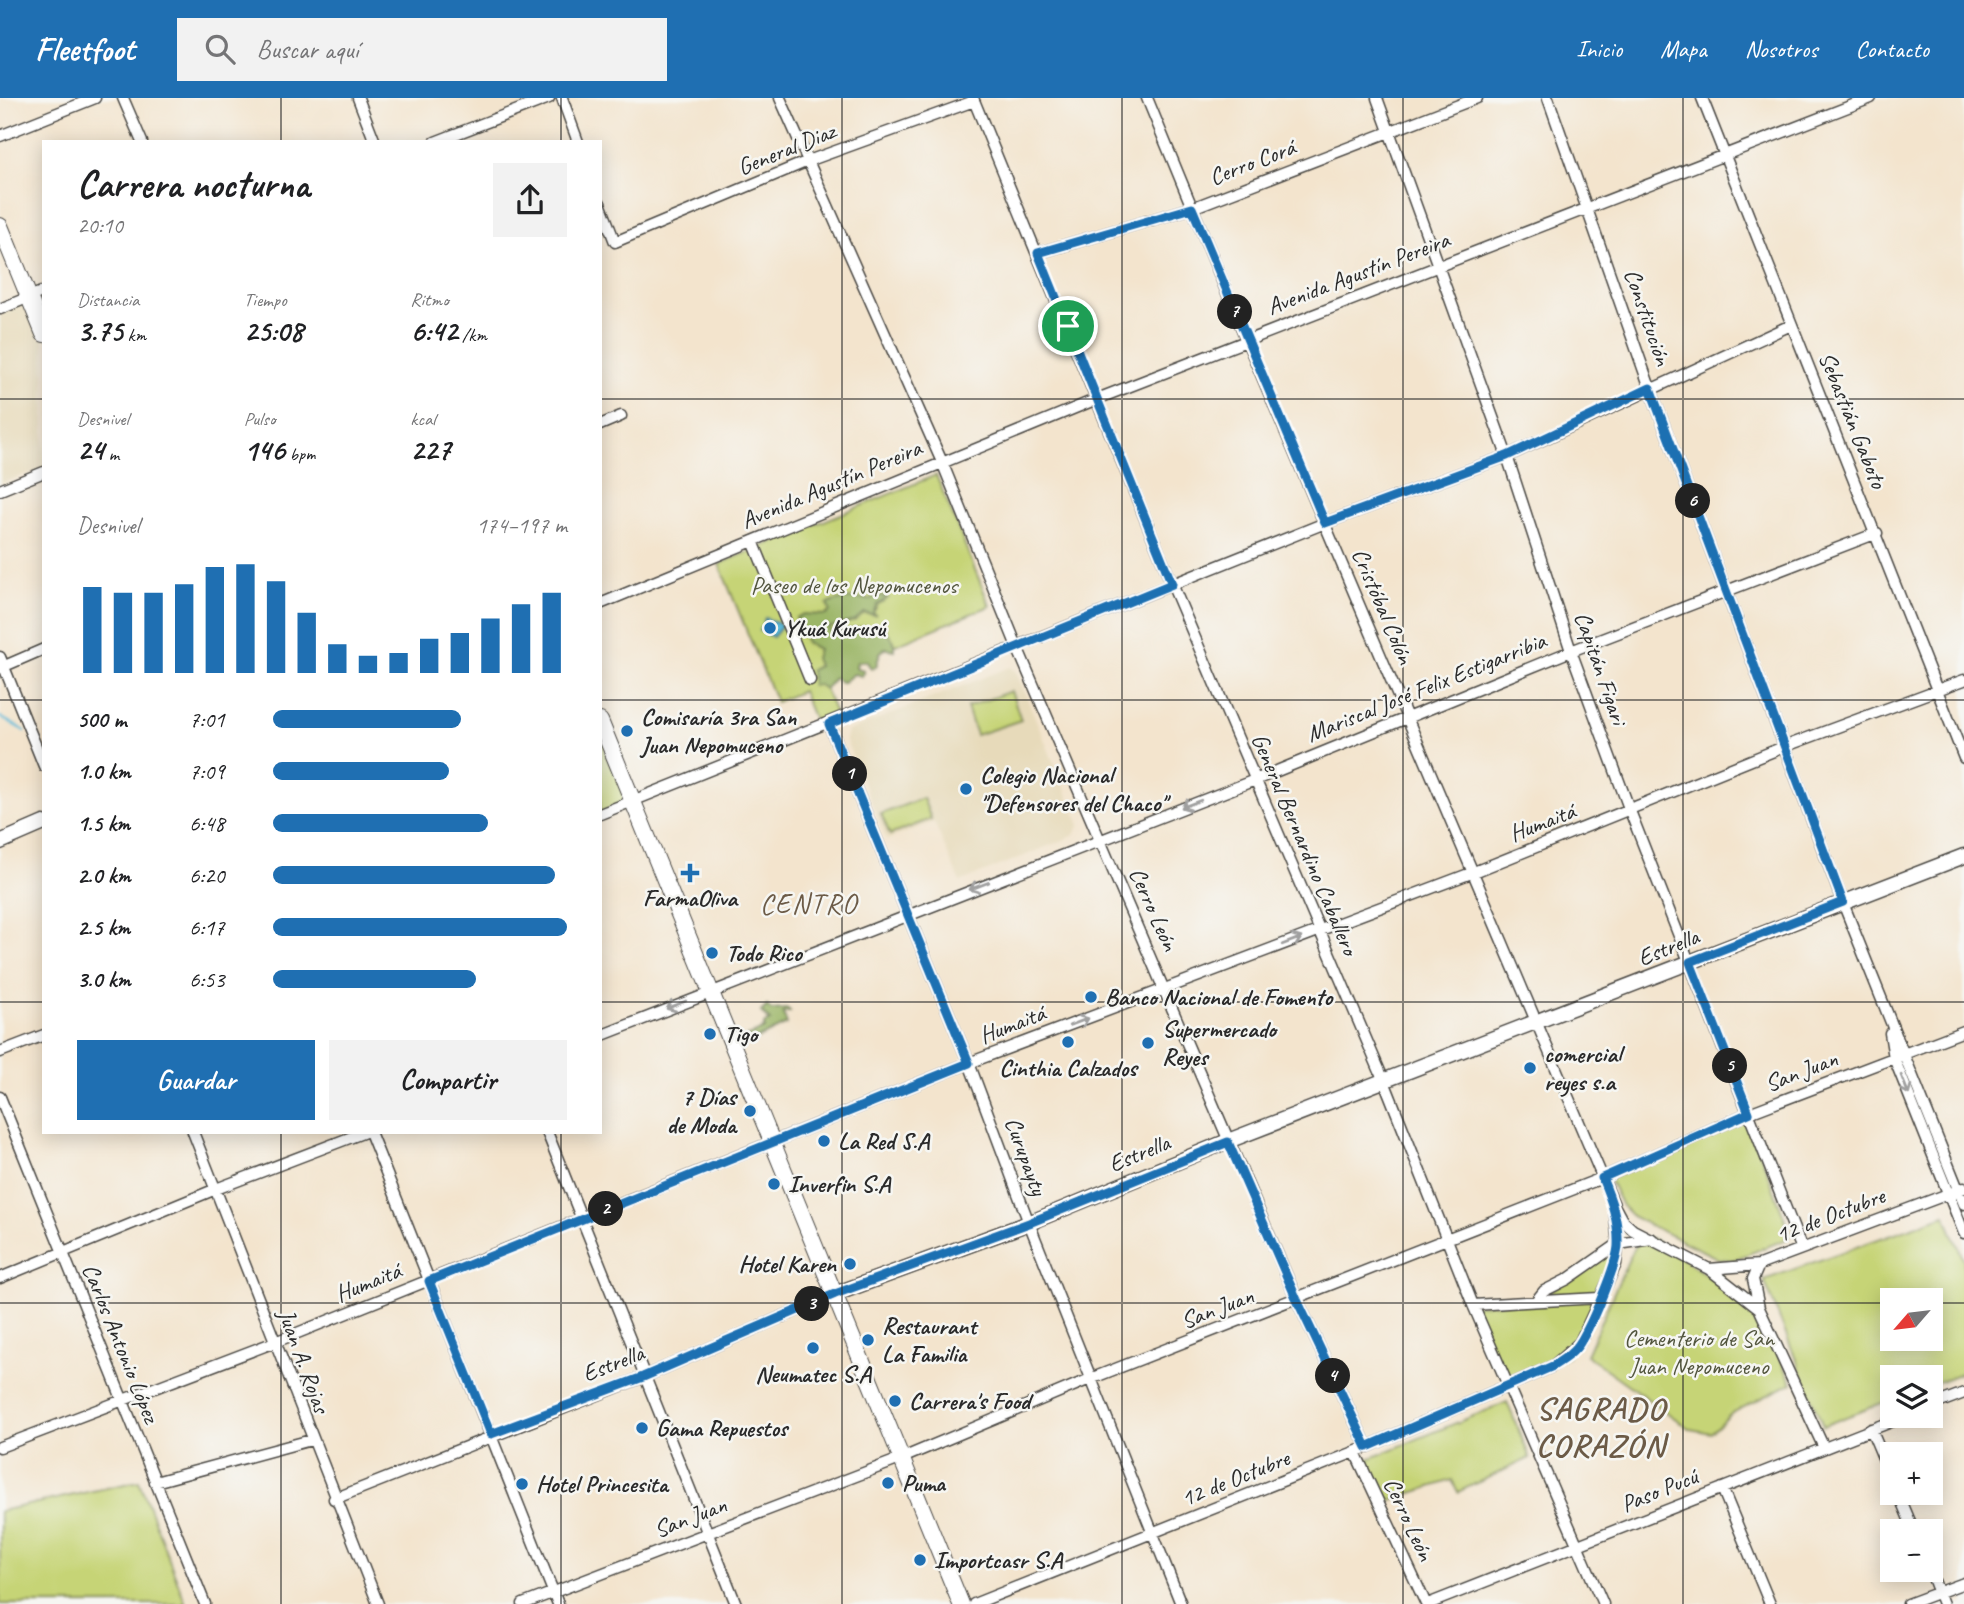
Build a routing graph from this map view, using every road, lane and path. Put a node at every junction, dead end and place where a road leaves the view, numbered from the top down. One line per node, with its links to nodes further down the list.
1 (95, 98): 15 (street)
2 (123, 98): 16 (street)
3 (358, 98): 17 (street)
4 (549, 98): 18 (street)
5 (562, 98): 19 (street)
6 (780, 98): 21 (street, Cerro León)
7 (1147, 98): 23 (street, Cristóbal Colón)
8 (1377, 98): 14 (street, Capitán Figari)
9 (1477, 98): 14 (street, Cerro Corá)
10 (1548, 98): 24 (street, Constitución)
11 (1702, 98): 20 (street, Sebastián Gaboto)
12 (974, 99): 21 (street, General Diaz); 26 (street, General Bernardino Caballero)
13 (1865, 99): 20 (street, Avenida Agustín Pereira)
14 (1389, 132): 23 (street, Cerro Corá); 27 (street, Capitán Figari)
15 (0, 136)
16 (141, 140)
17 (374, 140)
18 (440, 140)
19 (577, 140)
20 (1724, 155): 24 (street, Avenida Agustín Pereira); 31 (street, Sebastián Gaboto)
21 (808, 161): 22 (street, General Diaz); 38 (street, Cerro León)
22 (602, 208)
23 (1192, 208): 26 (street, Cerro Corá); 32 (street, Cristóbal Colón)
24 (1588, 208): 27 (street, Avenida Agustín Pereira); 33 (street, Constitución)
25 (0, 226): 28 (highway)
26 (1038, 253): 34 (street, General Bernardino Caballero)
27 (1436, 267): 32 (street, Avenida Agustín Pereira); 37 (street, Capitán Figari)
28 (36, 294): 29 (street); 30 (highway)
29 (0, 309)
30 (42, 324)
31 (1791, 326): 33 (street); 42 (street, Sebastián Gaboto)
32 (1247, 341): 34 (street, Avenida Agustín Pereira); 41 (street, Cristóbal Colón)
33 (1650, 388): 37 (street); 45 (street, Constitución)
34 (1097, 399): 38 (street, Avenida Agustín Pereira); 44 (street, General Bernardino Caballero)
35 (621, 416): 36 (street)
36 (602, 424)
37 (1507, 456): 41 (street); 49 (street, Capitán Figari)
38 (942, 462): 43 (street, Avenida Agustín Pereira); 47 (street, Cerro León)
39 (42, 473): 40 (street)
40 (0, 490)
41 (1325, 523): 44 (street); 54 (street, Cristóbal Colón)
42 (1877, 533): 45 (street, Mariscal José Felix Estigarribia); 53 (street, Sebastián Gaboto)
43 (753, 541): 46 (street, Avenida Agustín Pereira); 51 (street)
44 (1172, 584): 47 (street); 60 (street, General Bernardino Caballero)
45 (1726, 591): 49 (street, Mariscal José Felix Estigarribia); 57 (street, Constitución)
46 (602, 603)
47 (1018, 649): 55 (street); 65 (street, Cerro León)
48 (42, 650): 50 (street)
49 (1571, 650): 54 (street, Mariscal José Felix Estigarribia); 62 (street, Capitán Figari)
50 (1, 664): 59 (street)
51 (810, 680)
52 (1964, 680): 53 (street, Humaitá)
53 (1938, 690): 57 (street, Humaitá); 58 (street, Sebastián Gaboto)
54 (1407, 716): 60 (street, Mariscal José Felix Estigarribia); 68 (street, Cristóbal Colón)
55 (829, 724): 61 (street); 70 (street, Curupayty)
56 (602, 726): 61 (highway)
57 (1786, 746): 62 (street, Humaitá); 69 (street, Constitución)
58 (1964, 758)
59 (42, 761)
60 (1255, 780): 65 (street, Mariscal José Felix Estigarribia, one-way to 65); 71 (street, General Bernardino Caballero)
61 (633, 802): 63 (street); 74 (highway)
62 (1630, 811): 68 (street, Humaitá); 72 (street, Capitán Figari)
63 (602, 813)
64 (42, 824): 66 (main road)
65 (1100, 839): 70 (street, Mariscal José Felix Estigarribia, one-way to 70); 73 (street, Cerro León)
66 (0, 842)
67 (1964, 856): 69 (main road, Estrella)
68 (1474, 872): 71 (street, Humaitá); 75 (street, Cristóbal Colón)
69 (1843, 902): 72 (main road, Estrella); 80 (street, Constitución)
70 (908, 913): 74 (street, Mariscal José Felix Estigarribia); 81 (street, Curupayty)
71 (1319, 930): 73 (street, Humaitá, one-way to 71); 82 (street, General Bernardino Caballero)
72 (1690, 962): 75 (main road, Estrella); 84 (street, Capitán Figari)
73 (1166, 989): 81 (street, Humaitá, one-way to 73); 90 (street, Cerro León)
74 (711, 990): 77 (street, Mariscal José Felix Estigarribia, one-way to 77); 89 (highway)
75 (1538, 1023): 82 (main road, Estrella); 91 (street, Cristóbal Colón)
76 (1964, 1031): 80 (street, San Juan)
77 (602, 1035)
78 (42, 1036): 79 (street)
79 (0, 1052)
80 (1899, 1056): 84 (street, San Juan); 93 (street, Constitución)
81 (969, 1063): 89 (street, Humaitá); 97 (street, Curupayty)
82 (1384, 1081): 90 (main road, Estrella); 100 (street, General Bernardino Caballero)
83 (0, 1097): 103 (street, Carlos Antonio López)
84 (1749, 1113): 91 (street, San Juan); 102 (street, Capitán Figari)
85 (194, 1134): 92 (street, Juan A. Rojas)
86 (362, 1134): 92 (street)
87 (368, 1134): 107 (street)
88 (548, 1134): 96 (street)
89 (773, 1140): 96 (street, Humaitá); 108 (highway)
90 (1228, 1142): 97 (main road, Estrella); 110 (street, Cerro León)
91 (1602, 1178): 95 (street, Cristóbal Colón); 100 (street, San Juan)
92 (216, 1189): 103 (street); 114 (street, Juan A. Rojas)
93 (1957, 1190): 94 (street, Constitución); 98 (street, Constitución); 102 (street, 12 de Octubre)
94 (1964, 1204)
95 (1615, 1207): 99 (street); 101 (street, 12 de Octubre)
96 (582, 1219): 107 (street, Humaitá); 115 (street)
97 (1029, 1223): 108 (main road, Estrella); 116 (street, Curupayty)
98 (1964, 1233)
99 (1652, 1239): 101 (street); 105 (street)
100 (1448, 1240): 110 (street, San Juan); 112 (street, General Bernardino Caballero)
101 (1618, 1244): 109 (street, 12 de Octubre); 111 (street)
102 (1801, 1247): 104 (street, 12 de Octubre)
103 (63, 1252): 106 (street); 119 (street, Carlos Antonio López)
104 (1759, 1265): 105 (street, 12 de Octubre); 113 (street)
105 (1709, 1269): 113 (street)
106 (0, 1278)
107 (429, 1281): 114 (street, Humaitá); 123 (street)
108 (835, 1294): 115 (street, Estrella); 130 (highway)
109 (1599, 1298): 111 (street); 117 (street, 12 de Octubre)
110 (1297, 1300): 116 (street, San Juan); 126 (street, Cerro León)
111 (1536, 1301): 112 (street)
112 (1474, 1305): 117 (street, General Bernardino Caballero)
113 (1759, 1308): 127 (street)
114 (275, 1342): 119 (street, Humaitá); 124 (street, Juan A. Rojas)
115 (643, 1377): 123 (street, Estrella); 134 (street)
116 (1090, 1379): 130 (street, San Juan); 135 (street, Curupayty)
117 (1509, 1386): 126 (street, 12 de Octubre); 136 (street, General Bernardino Caballero)
118 (1964, 1393): 120 (street)
119 (121, 1401): 125 (street, Humaitá); 131 (street, Carlos Antonio López)
120 (1943, 1401)
121 (1880, 1426): 122 (street, Paso Pucú)
122 (1871, 1429): 127 (street, Paso Pucú); 128 (street)
123 (491, 1434): 133 (street, Estrella); 139 (street)
124 (311, 1440): 131 (street); 133 (street, Juan A. Rojas)
125 (0, 1447)
126 (1367, 1447): 129 (street, 12 de Octubre)
127 (1824, 1448): 132 (street, Paso Pucú)
128 (1880, 1450)
129 (1355, 1452): 135 (street, 12 de Octubre); 149 (street, Cerro León)
130 (900, 1459): 134 (street, San Juan); 146 (highway)
131 (155, 1482): 141 (street, Carlos Antonio López)
132 (1722, 1488): 136 (street, Paso Pucú); 151 (street)
133 (334, 1499): 142 (street, Juan A. Rojas)
134 (707, 1533): 139 (street, San Juan); 145 (street)
135 (1153, 1533): 147 (street, 12 de Octubre); 148 (street, Curupayty)
136 (1576, 1546): 149 (street, Paso Pucú); 150 (street, General Bernardino Caballero)
137 (1934, 1582): 140 (street)
138 (1964, 1583): 140 (street)
139 (553, 1592): 143 (street, San Juan); 144 (street)
140 (1938, 1592): 152 (street); 153 (street)
141 (205, 1604)
142 (378, 1604)
143 (523, 1604)
144 (558, 1604)
145 (736, 1604)
146 (961, 1604)
147 (974, 1604)
148 (1181, 1604)
149 (1427, 1604)
150 (1603, 1604)
151 (1770, 1604)
152 (1908, 1604)
153 (1943, 1604)

